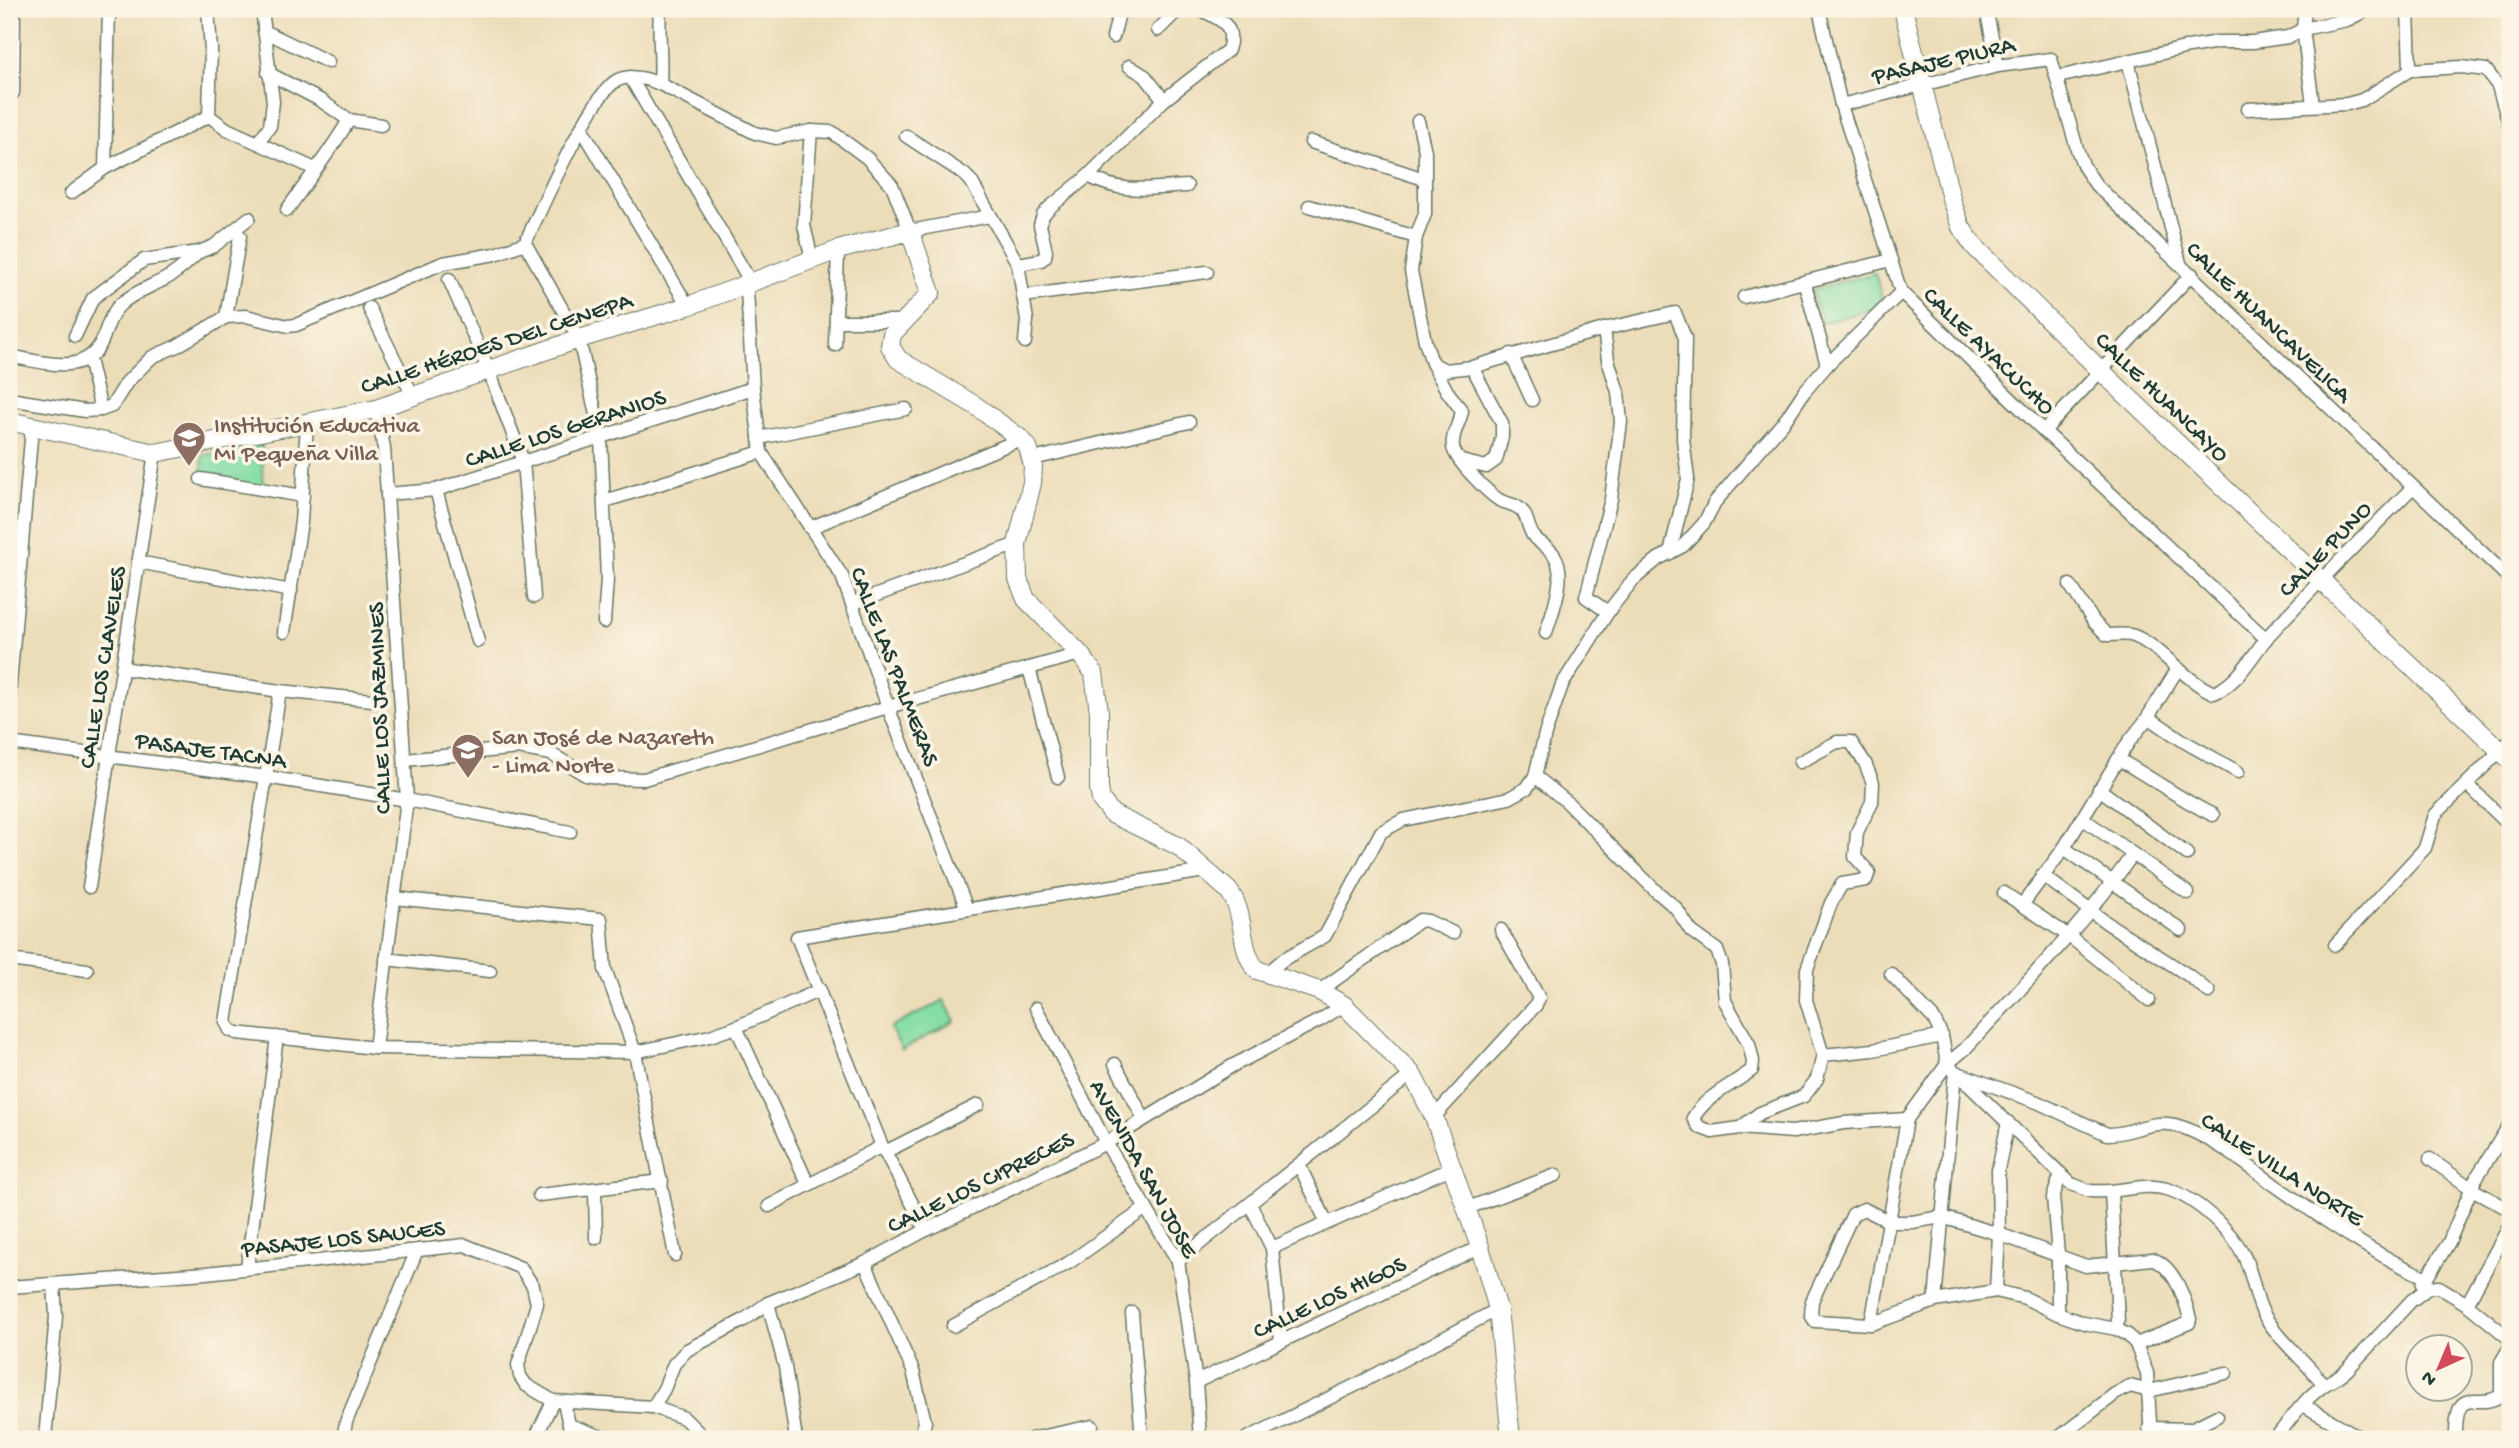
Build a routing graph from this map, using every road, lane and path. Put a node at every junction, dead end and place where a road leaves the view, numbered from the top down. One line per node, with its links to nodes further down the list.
1 (14, 9): 32 (street)
2 (109, 9): 47 (street)
3 (208, 9): 37 (street)
4 (262, 9): 19 (street)
5 (660, 9): 30 (street)
6 (1120, 9): 20 (street)
7 (1179, 9): 18 (street)
8 (1198, 9): 33 (street)
9 (1819, 9): 34 (street, CALLE AYACUCHO)
10 (1903, 9): 31 (street, CALLE HUANCAYO)
11 (1986, 9): 25 (street)
12 (2305, 9): 17 (street)
13 (2369, 9): 17 (street)
14 (2409, 9): 26 (street)
15 (2505, 9): 16 (street)
16 (2510, 11)
17 (2303, 29): 22 (street); 35 (street)
18 (1158, 30)
19 (264, 31): 23 (street); 27 (street)
20 (1112, 37)
21 (2053, 61): 25 (street, PASAJE PIURA); 29 (street, CALLE HUANCAVELICA)
22 (2128, 61): 29 (street); 65 (street)
23 (328, 62)
24 (1129, 66): 33 (street)
25 (1998, 66): 31 (street, PASAJE PIURA)
26 (2410, 70): 35 (street); 41 (street)
27 (268, 73): 38 (street); 45 (street)
28 (630, 77): 30 (street); 42 (street); 70 (street, CALLE LAS PALMERAS)
29 (2058, 77): 65 (street, CALLE HUANCAVELICA)
30 (660, 84): 43 (street)
31 (1921, 84): 34 (street, PASAJE PIURA); 91 (street, CALLE HUANCAYO)
32 (13, 93)
33 (1164, 100): 49 (street)
34 (1841, 104): 64 (street, CALLE AYACUCHO)
35 (2313, 105): 36 (street)
36 (2248, 108)
37 (209, 116): 45 (street); 47 (street)
38 (349, 120): 40 (street); 48 (street)
39 (1418, 121): 50 (street)
40 (382, 125)
41 (2510, 127)
42 (582, 129): 60 (street); 75 (street)
43 (811, 131): 57 (street); 63 (street)
44 (906, 136): 55 (street)
45 (258, 142): 48 (street)
46 (1311, 142): 50 (street)
47 (105, 168): 52 (street)
48 (315, 169): 54 (street)
49 (1088, 176): 51 (street); 66 (street)
50 (1424, 179): 59 (street)
51 (1187, 186)
52 (71, 193)
53 (1309, 206): 59 (street)
54 (287, 210)
55 (990, 216): 57 (street, CALLE HÉROES DEL CENEPA); 66 (street)
56 (249, 218): 62 (street)
57 (910, 230): 61 (street, CALLE HÉROES DEL CENEPA); 79 (street)
58 (240, 236): 77 (street)
59 (1416, 237): 88 (street)
60 (524, 243): 77 (street); 82 (street)
61 (838, 250): 63 (street, CALLE HÉROES DEL CENEPA); 78 (street)
62 (199, 252): 81 (street); 87 (street)
63 (812, 260): 70 (street, CALLE HÉROES DEL CENEPA)
64 (1891, 260): 71 (street); 72 (street, CALLE AYACUCHO)
65 (2180, 263): 68 (street, CALLE HUANCAVELICA)
66 (1018, 264): 73 (street)
67 (1207, 272): 73 (street)
68 (2192, 274): 91 (street); 114 (street, CALLE HUANCAVELICA)
69 (449, 279): 92 (street)
70 (746, 284): 75 (street, CALLE HÉROES DEL CENEPA); 93 (street, CALLE LAS PALMERAS)
71 (1805, 284): 74 (street); 89 (street)
72 (1901, 292): 89 (street); 104 (street, CALLE AYACUCHO)
73 (1023, 296): 83 (street)
74 (1744, 298)
75 (688, 306): 82 (street, CALLE HÉROES DEL CENEPA)
76 (369, 308): 94 (street)
77 (226, 317): 99 (street)
78 (836, 321): 79 (street); 84 (street)
79 (903, 321): 107 (street)
80 (1604, 329): 85 (street); 121 (street); 129 (street)
81 (75, 336)
82 (579, 340): 92 (street, CALLE HÉROES DEL CENEPA); 105 (street)
83 (1025, 342)
84 (835, 345)
85 (1511, 354): 90 (street); 96 (street)
86 (9, 356): 87 (street)
87 (89, 359): 99 (street)
88 (1432, 363): 90 (street); 112 (street)
89 (1827, 365): 121 (street)
90 (1472, 367): 112 (street)
91 (2100, 370): 104 (street); 123 (street, CALLE HUANCAYO)
92 (489, 371): 94 (street, CALLE HÉROES DEL CENEPA); 111 (street)
93 (753, 388): 105 (street, CALLE LOS GERANIOS); 106 (street, CALLE LAS PALMERAS)
94 (413, 396): 97 (street, CALLE HÉROES DEL CENEPA)
95 (9, 400): 99 (street)
96 (1532, 400)
97 (376, 409): 102 (street, CALLE HÉROES DEL CENEPA); 116 (street, CALLE LOS JAZMINES)
98 (906, 409): 106 (street)
99 (101, 410)
100 (9, 421): 103 (street, CALLE HÉROES DEL CENEPA)
101 (1189, 422): 110 (street)
102 (307, 423): 109 (street, CALLE HÉROES DEL CENEPA); 117 (street)
103 (32, 428): 109 (street, CALLE HÉROES DEL CENEPA); 140 (street)
104 (2043, 431): 133 (street, CALLE AYACUCHO)
105 (601, 437): 111 (street, CALLE LOS GERANIOS); 118 (street)
106 (759, 438): 108 (street, CALLE LAS PALMERAS)
107 (1021, 439): 110 (street); 119 (street)
108 (761, 452): 118 (street); 119 (street, CALLE LAS PALMERAS)
109 (155, 453): 122 (street, CALLE LOS CLAVELES)
110 (1033, 459): 120 (street)
111 (523, 461): 115 (street, CALLE LOS GERANIOS); 127 (street)
112 (1461, 461): 132 (street)
113 (201, 479): 117 (street)
114 (2413, 487): 123 (street, CALLE PUNO); 124 (street, CALLE HUANCAVELICA)
115 (436, 490): 116 (street, CALLE LOS GERANIOS); 134 (street)
116 (387, 494): 148 (street, CALLE LOS JAZMINES)
117 (303, 496): 126 (street)
118 (605, 501): 130 (street)
119 (810, 528): 128 (street, CALLE LAS PALMERAS)
120 (1017, 544): 128 (street); 135 (street)
121 (1671, 553): 129 (street)
122 (138, 562): 126 (street); 136 (street, CALLE LOS CLAVELES)
123 (2321, 579): 133 (street, CALLE PUNO); 145 (street, CALLE HUANCAYO)
124 (2510, 579)
125 (2070, 585): 138 (street)
126 (291, 591): 131 (street)
127 (534, 597)
128 (852, 604): 142 (street, CALLE LAS PALMERAS)
129 (1608, 612): 151 (street)
130 (604, 622)
131 (284, 632)
132 (1546, 633)
133 (2266, 639): 138 (street, CALLE PUNO)
134 (478, 641)
135 (1080, 654): 137 (street); 164 (street)
136 (122, 668): 139 (street); 146 (street, CALLE LOS CLAVELES)
137 (1029, 668): 142 (street); 153 (street)
138 (2178, 670): 143 (street)
139 (281, 691): 141 (street); 152 (street)
140 (9, 696)
141 (372, 700)
142 (888, 707): 148 (street); 172 (street, CALLE LAS PALMERAS)
143 (2148, 717): 147 (street); 150 (street)
144 (9, 743): 146 (street, PASAJE TACNA)
145 (2507, 751): 154 (street)
146 (108, 756): 152 (street, PASAJE TACNA); 167 (street, CALLE LOS CLAVELES)
147 (2118, 759): 155 (street); 157 (street)
148 (406, 760): 156 (street, CALLE LOS JAZMINES)
149 (1800, 762): 196 (street)
150 (2238, 772)
151 (1535, 776): 183 (street); 206 (street)
152 (266, 777): 156 (street, PASAJE TACNA); 193 (street)
153 (1058, 777)
154 (2467, 784): 159 (street); 178 (street)
155 (2099, 789): 158 (street); 163 (street)
156 (407, 800): 160 (street, PASAJE TACNA); 170 (street, CALLE LOS JAZMINES)
157 (2213, 815)
158 (2082, 818): 161 (street); 162 (street)
159 (2510, 826)
160 (570, 832)
161 (2064, 848): 165 (street); 166 (street)
162 (2133, 854): 166 (street); 169 (street)
163 (2187, 854)
164 (1205, 871): 172 (street); 183 (street)
165 (2042, 875): 171 (street); 173 (street)
166 (2113, 883): 173 (street); 175 (street)
167 (89, 887)
168 (2004, 893): 171 (street)
169 (2188, 893)
170 (394, 898): 179 (street, CALLE LOS JAZMINES); 195 (street)
171 (2022, 905): 177 (street)
172 (967, 909): 185 (street)
173 (2091, 910): 177 (street); 187 (street)
174 (1502, 930): 201 (street)
175 (2181, 930)
176 (1452, 933): 186 (street)
177 (2069, 936): 188 (street); 198 (street)
178 (2335, 945)
179 (386, 958): 182 (street); 194 (street, CALLE LOS JAZMINES)
180 (9, 960): 181 (street)
181 (88, 970)
182 (490, 971)
183 (1266, 974): 186 (street)
184 (1891, 974): 192 (street)
185 (820, 990): 191 (street); 208 (street)
186 (1319, 991): 189 (street)
187 (2209, 992)
188 (2148, 999)
189 (1344, 1005): 199 (street); 202 (street, CALLE LOS CIPRECES)
190 (1036, 1008): 207 (street, AVENIDA SAN JOSE)
191 (736, 1027): 195 (street); 215 (street)
192 (1942, 1036): 196 (street); 198 (street)
193 (276, 1037): 194 (street); 240 (street)
194 (375, 1048): 195 (street)
195 (635, 1052): 214 (street)
196 (1823, 1055): 206 (street)
197 (1115, 1064): 202 (street)
198 (1951, 1068): 203 (street); 204 (street); 225 (street); 241 (street, CALLE VILLA NORTE)
199 (1412, 1074): 201 (street); 210 (street)
200 (978, 1105): 208 (street)
201 (1434, 1117): 211 (street)
202 (1144, 1119): 207 (street, CALLE LOS CIPRECES)
203 (1907, 1119): 206 (street); 226 (street)
204 (2008, 1122): 212 (street); 230 (street)
205 (2510, 1124): 217 (street)
206 (1740, 1128)
207 (1105, 1143): 222 (street, AVENIDA SAN JOSE); 229 (street, CALLE LOS CIPRECES)
208 (884, 1149): 215 (street); 229 (street)
209 (2430, 1159): 217 (street)
210 (1298, 1165): 220 (street); 227 (street)
211 (1451, 1168): 223 (street); 227 (street)
212 (2061, 1174): 218 (street); 235 (street)
213 (1556, 1175): 223 (street)
214 (662, 1181): 216 (street); 236 (street)
215 (808, 1184): 221 (street)
216 (595, 1189): 219 (street); 231 (street)
217 (2472, 1189): 224 (street); 241 (street)
218 (2111, 1191): 239 (street); 261 (street)
219 (539, 1195)
220 (1250, 1204): 233 (street); 237 (street)
221 (769, 1206)
222 (1146, 1208): 237 (street, AVENIDA SAN JOSE); 253 (street)
223 (1465, 1209): 232 (street)
224 (2510, 1210)
225 (1942, 1217): 226 (street); 230 (street); 245 (street)
226 (1890, 1222): 252 (street); 252 (street)
227 (1328, 1223): 233 (street)
228 (2510, 1225): 248 (street)
229 (926, 1230): 238 (street, CALLE LOS CIPRECES)
230 (1999, 1234): 235 (street); 244 (street)
231 (596, 1238)
232 (1480, 1247): 249 (street); 256 (street, CALLE LOS HIGOS)
233 (1272, 1248): 256 (street)
234 (417, 1250): 240 (street, PASAJE LOS SAUCES); 263 (street, PASAJE LOS SAUCES); 270 (street)
235 (2059, 1254): 239 (street); 251 (street)
236 (675, 1255)
237 (1178, 1261): 260 (street, AVENIDA SAN JOSE)
238 (865, 1263): 247 (street, CALLE LOS CIPRECES); 275 (street)
239 (2115, 1264): 254 (street); 257 (street)
240 (247, 1268): 242 (street, PASAJE LOS SAUCES)
241 (2427, 1278): 246 (street)
242 (54, 1284): 243 (street, PASAJE LOS SAUCES); 269 (street)
243 (9, 1287)
244 (1996, 1291): 245 (street); 251 (street)
245 (1934, 1301): 252 (street)
246 (2411, 1301): 248 (street); 261 (street)
247 (768, 1303): 265 (street, CALLE LOS CIPRECES); 274 (street)
248 (2468, 1304): 255 (street)
249 (1498, 1309): 279 (street); 280 (street)
250 (1132, 1313): 277 (street)
251 (2057, 1314): 254 (street)
252 (1871, 1324)
253 (953, 1326)
254 (2116, 1329): 257 (street)
255 (2510, 1339)
256 (1281, 1342): 260 (street, CALLE LOS HIGOS)
257 (2136, 1345): 262 (street)
258 (2510, 1347): 284 (street)
259 (2226, 1373): 262 (street)
260 (1196, 1382): 278 (street, AVENIDA SAN JOSE)
261 (2324, 1385): 264 (street)
262 (2149, 1391): 268 (street); 281 (street)
263 (559, 1401): 265 (street); 271 (street); 272 (street)
264 (2303, 1405): 282 (street); 283 (street)
265 (653, 1407): 273 (street)
266 (2217, 1416): 268 (street)
267 (1092, 1426): 276 (street)
268 (2150, 1434)
269 (45, 1439)
270 (343, 1439)
271 (535, 1439)
272 (607, 1439)
273 (705, 1439)
274 (796, 1439)
275 (920, 1439)
276 (1031, 1439)
277 (1142, 1439)
278 (1200, 1439)
279 (1246, 1439)
280 (1511, 1439)
281 (2057, 1439)
282 (2274, 1439)
283 (2363, 1439)
284 (2456, 1439)

